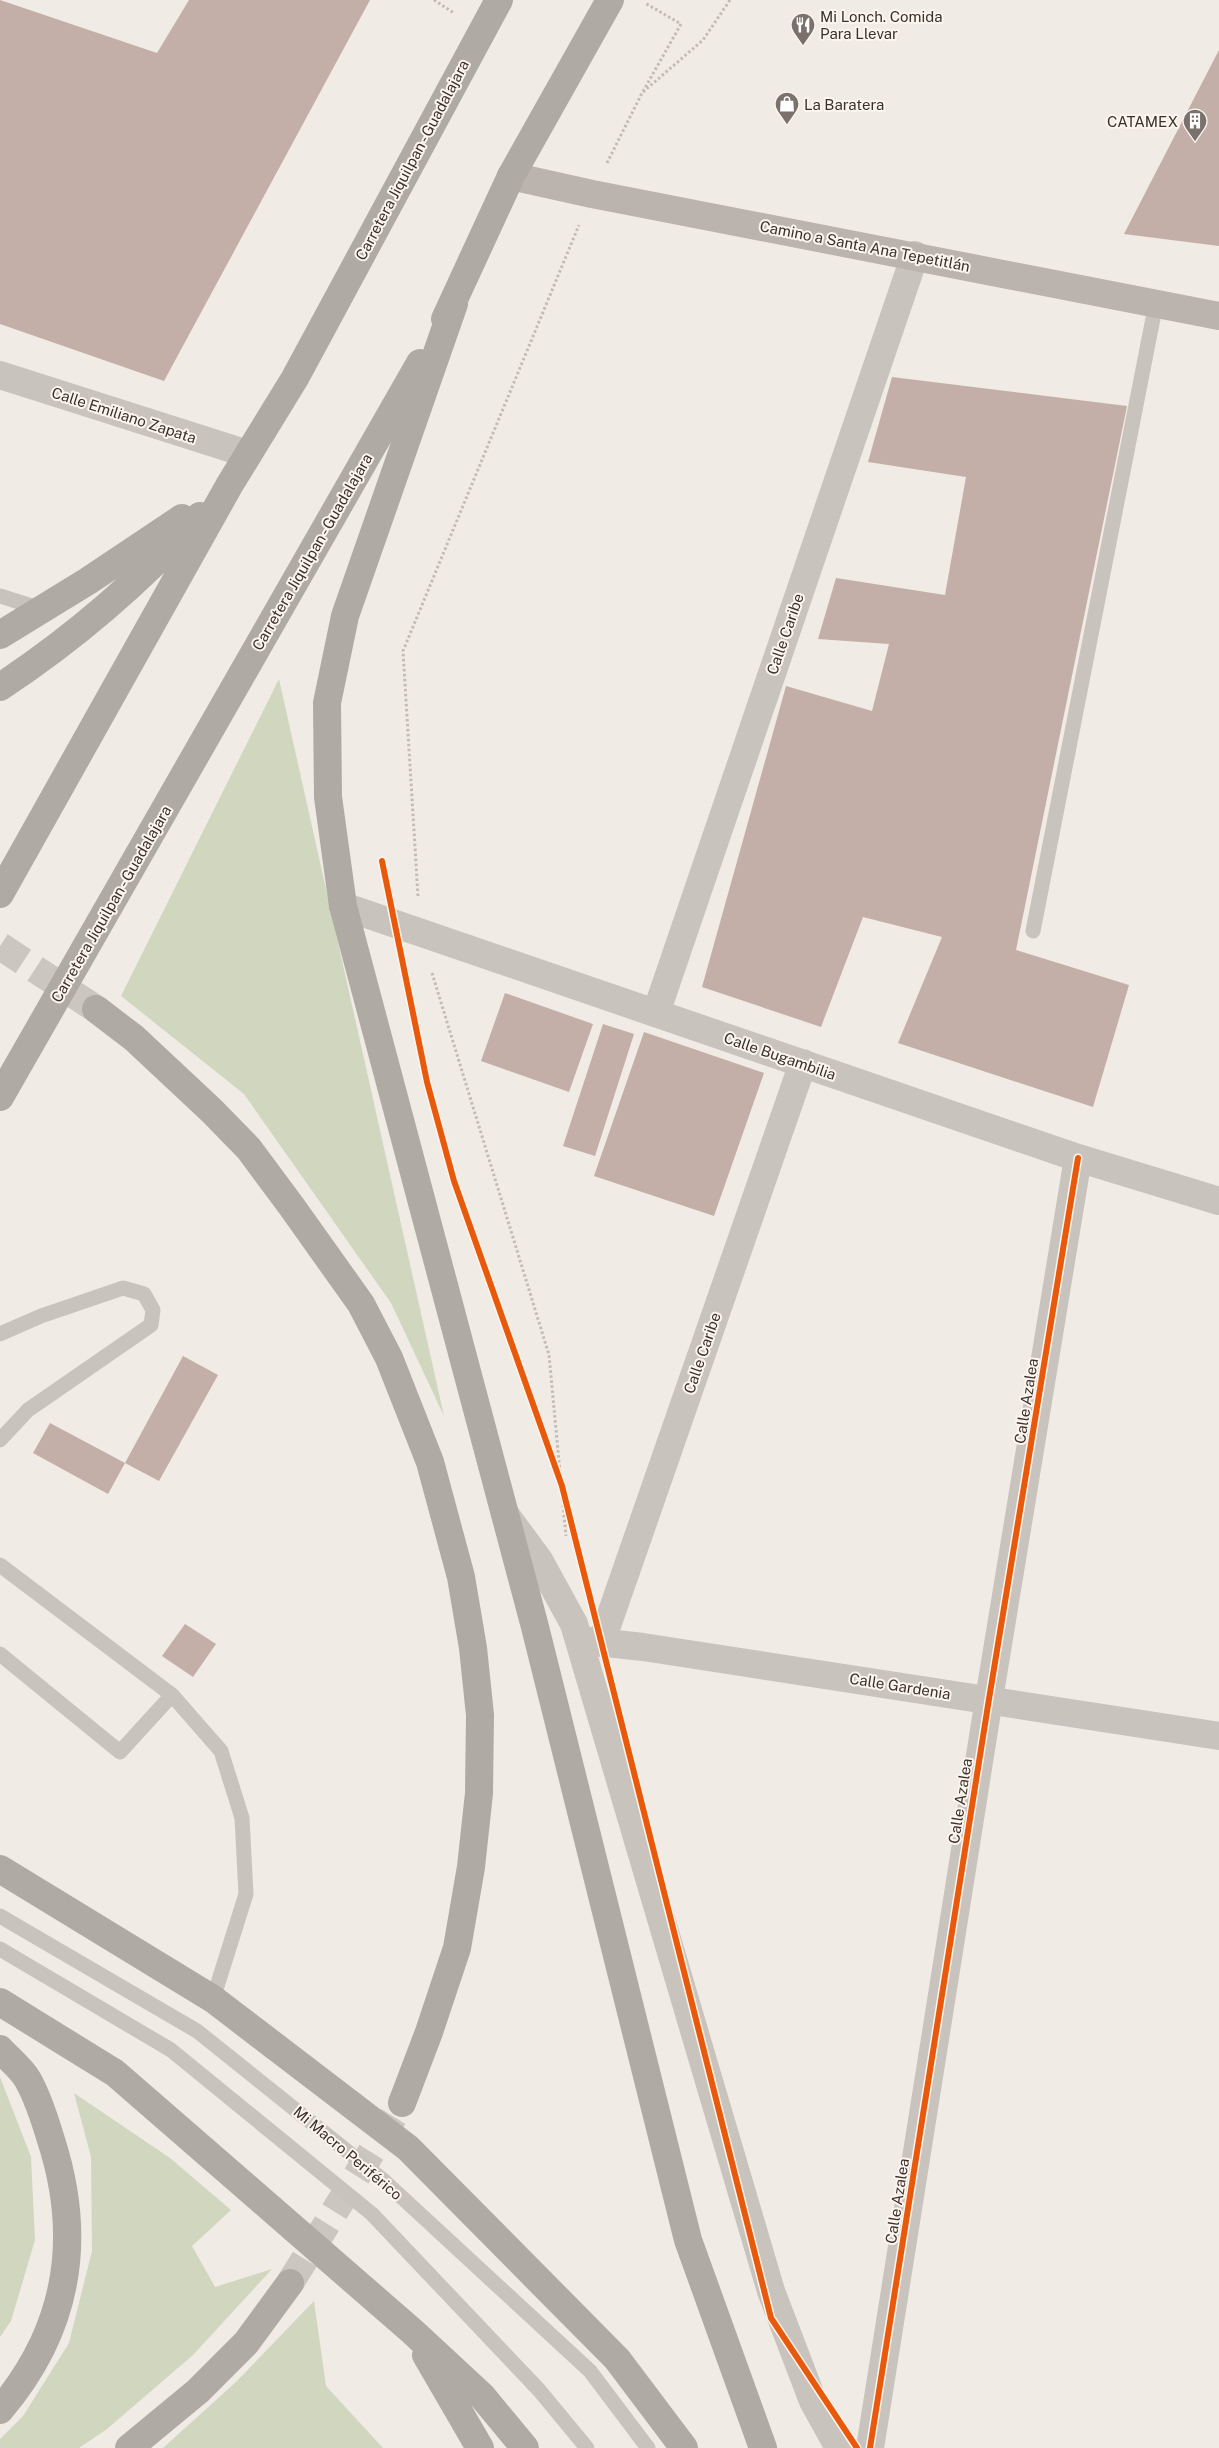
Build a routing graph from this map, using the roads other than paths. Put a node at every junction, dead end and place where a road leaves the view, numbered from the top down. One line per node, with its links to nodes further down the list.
1 (499, 0): 9 (highway, Carretera Jiquilpan - Guadalajara)
2 (610, 0): 3 (highway, Carretera Jiquilpan - Guadalajara)
3 (511, 176): 4 (street, Camino a Santa Ana Tepetitlán); 6 (highway, Carretera Jiquilpan - Guadalajara)
4 (915, 255): 5 (street, Camino a Santa Ana Tepetitlán); 19 (street, Calle Caribe)
5 (1156, 303): 7 (street, Camino a Santa Ana Tepetitlán); 17 (lane)
6 (454, 304): 16 (highway); 21 (highway, Carretera Jiquilpan - Guadalajara)
7 (1219, 316)
8 (0, 375): 9 (street, Calle Emiliano Zapata)
9 (248, 454): 10 (highway, Carretera Jiquilpan - Guadalajara)
10 (230, 484): 12 (highway); 14 (highway); 15 (highway, Carretera Jiquilpan - Guadalajara)
11 (0, 596): 12 (lane)
12 (44, 610): 13 (highway)
13 (0, 634)
14 (0, 687)
15 (0, 894)
16 (343, 906): 19 (street, Calle Bugambilia); 26 (highway)
17 (1033, 932)
18 (96, 1009): 39 (highway)
19 (656, 1013): 20 (street, Calle Bugambilia)
20 (803, 1063): 22 (street, Calle Bugambilia); 28 (street, Calle Caribe)
21 (0, 1097)
22 (1078, 1158): 23 (street, Calle Bugambilia); 31 (street, Calle Azalea)
23 (1219, 1201)
24 (0, 1334): 25 (lane)
25 (0, 1440)
26 (505, 1514): 28 (street); 49 (highway)
27 (0, 1565): 30 (lane)
28 (590, 1642): 31 (street, Calle Gardenia); 50 (street)
29 (0, 1654): 30 (lane)
30 (172, 1695): 36 (lane)
31 (989, 1700): 32 (street, Calle Gardenia); 51 (street, Calle Azalea)
32 (1219, 1736)
33 (0, 1869): 36 (highway)
34 (0, 1916): 47 (lane, Mi Macro Periférico)
35 (0, 1949): 46 (lane)
36 (213, 1999): 48 (highway)
37 (0, 2002): 41 (highway)
38 (0, 2049): 42 (highway)
39 (402, 2103)
40 (290, 2283): 43 (highway)
41 (413, 2332): 44 (highway); 45 (highway)
42 (0, 2410)
43 (129, 2448)
44 (480, 2448)
45 (525, 2448)
46 (587, 2448)
47 (648, 2448)
48 (684, 2448)
49 (763, 2448)
50 (839, 2448)
51 (870, 2448)

